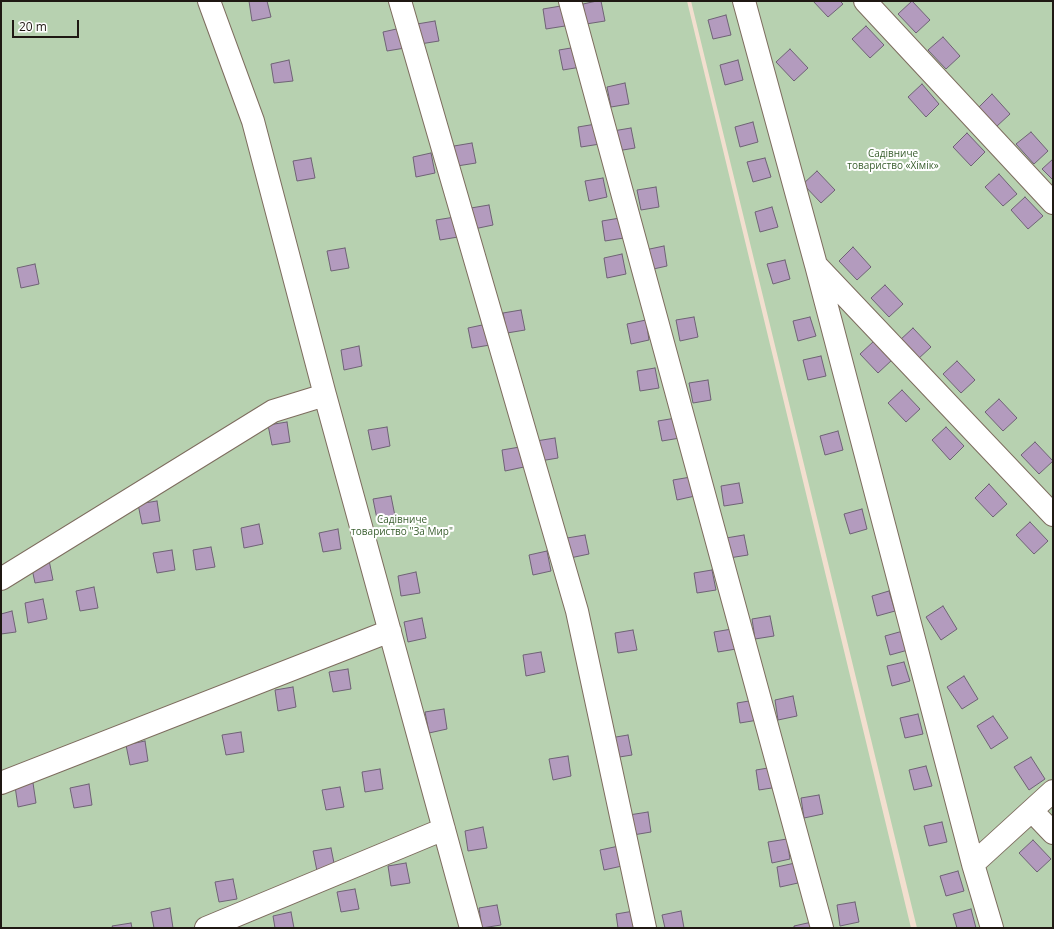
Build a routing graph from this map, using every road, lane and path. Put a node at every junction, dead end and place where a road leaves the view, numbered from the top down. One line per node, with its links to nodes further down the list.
1 (209, 1): 8 (street)
2 (400, 1): 20 (street)
3 (570, 1): 21 (street)
4 (744, 1): 7 (street)
5 (865, 1): 6 (street)
6 (1053, 203)
7 (816, 265): 9 (street); 17 (street)
8 (325, 395): 10 (street); 11 (street)
9 (1053, 515)
10 (1, 579)
11 (390, 631): 12 (street); 15 (street)
12 (1, 782)
13 (1053, 792): 14 (street)
14 (1032, 811): 16 (street); 17 (street)
15 (444, 829): 18 (street); 19 (street)
16 (1053, 833)
17 (973, 864): 22 (street)
18 (206, 928)
19 (471, 928)
20 (645, 928)
21 (822, 928)
22 (992, 928)

